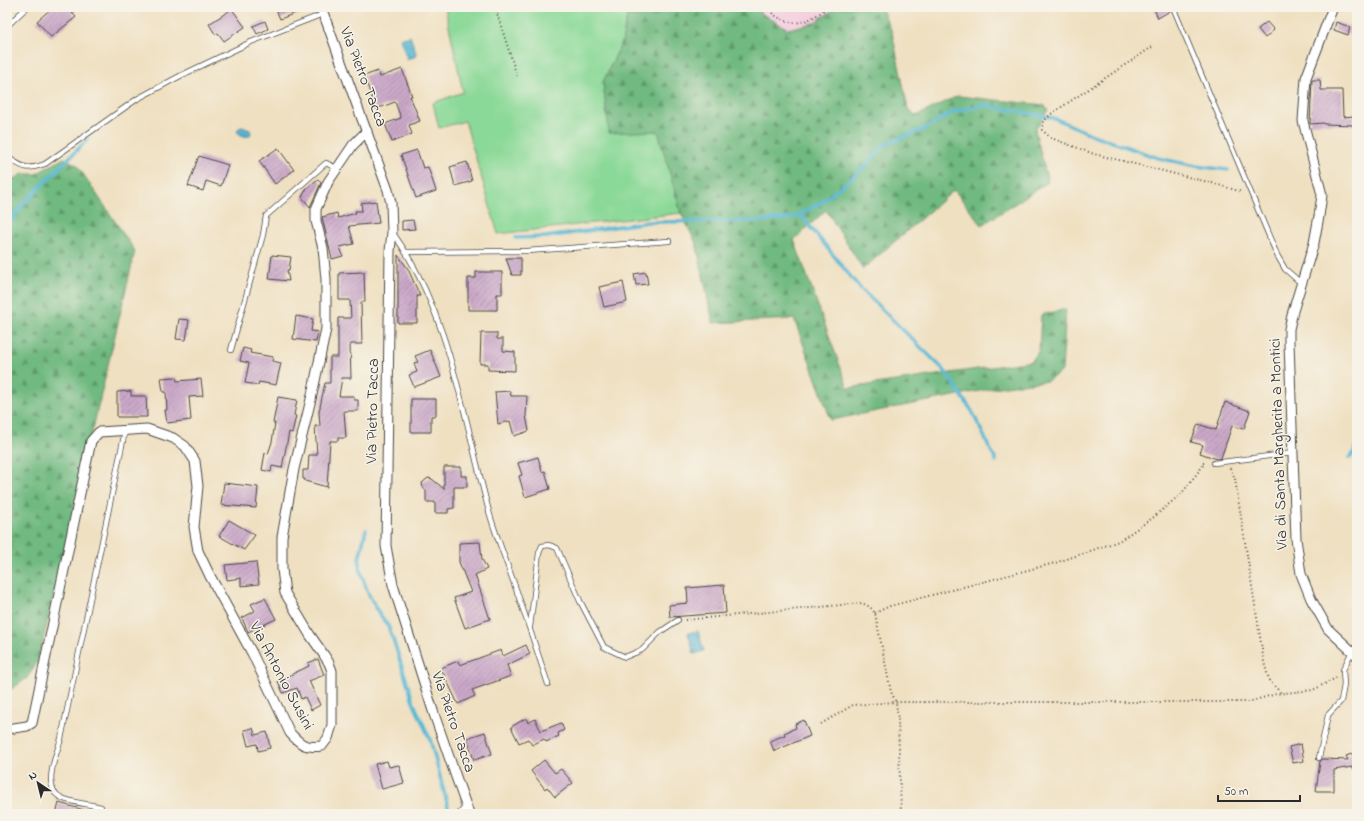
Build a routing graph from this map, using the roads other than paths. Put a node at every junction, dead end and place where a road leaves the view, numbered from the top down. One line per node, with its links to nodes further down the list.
1 (27, 7): 5 (lane)
2 (1173, 7): 12 (lane)
3 (1333, 7): 12 (street, Via di Santa Margherita a Montici)
4 (322, 11): 6 (street, Via Pietro Tacca); 7 (lane)
5 (7, 26)
6 (367, 130): 8 (street, Via Antonio Susini); 9 (street, Via Pietro Tacca)
7 (7, 157)
8 (338, 169): 13 (lane); 14 (street, Via Antonio Susini)
9 (392, 232): 11 (lane); 24 (street, Via Pietro Tacca)
10 (668, 242): 11 (lane)
11 (405, 252): 18 (lane)
12 (1302, 284): 15 (street, Via di Santa Margherita a Montici)
13 (231, 350)
14 (125, 431): 21 (street, Via Antonio Susini); 23 (lane)
15 (1293, 453): 16 (lane); 19 (street, Via di Santa Margherita a Montici)
16 (1214, 463)
17 (678, 620): 18 (lane)
18 (530, 628): 20 (lane)
19 (1354, 654): 22 (lane)
20 (548, 684)
21 (7, 729)
22 (1319, 758)
23 (101, 807)
24 (467, 810): 25 (lane)
25 (459, 814)

